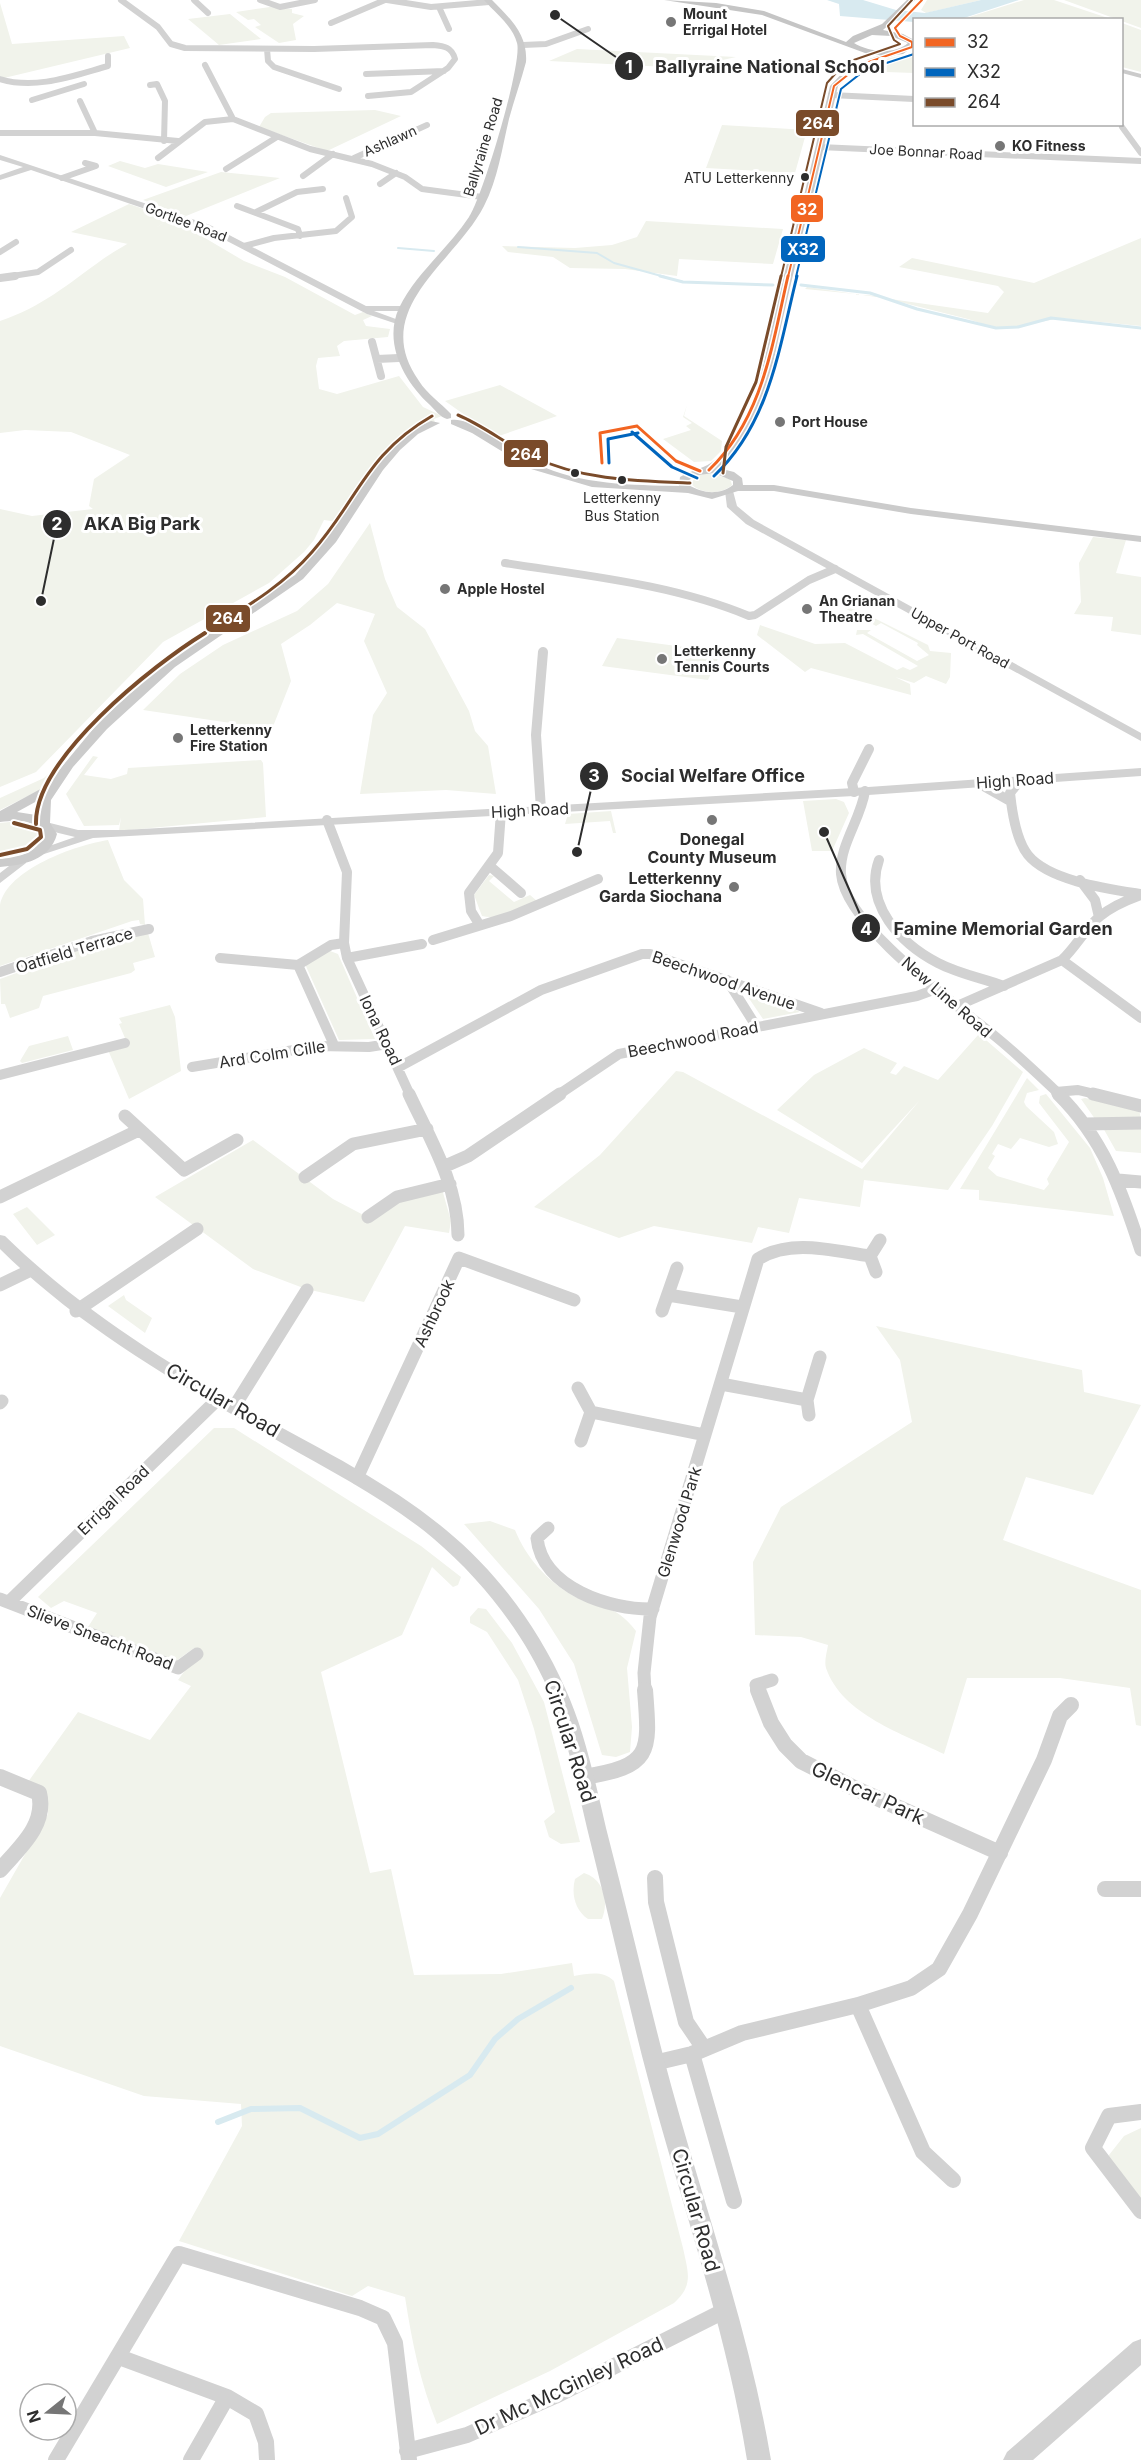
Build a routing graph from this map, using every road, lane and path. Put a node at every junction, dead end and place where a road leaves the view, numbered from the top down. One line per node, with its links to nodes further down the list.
1 (121, 0): 24 (street)
2 (194, 0): 11 (street)
3 (260, 0): 4 (street)
4 (315, 0)
5 (386, 0): 10 (street); 13 (street)
6 (668, 0): 16 (main road)
7 (922, 0): 9 (main road)
8 (489, 1): 10 (street); 21 (main road)
9 (910, 5): 12 (main road)
10 (439, 7): 14 (street)
11 (208, 13)
12 (896, 21): 17 (main road); 20 (main road)
13 (331, 23)
14 (449, 29)
15 (588, 29): 21 (street)
16 (812, 32): 18 (main road); 23 (main road)
17 (868, 34): 18 (main road); 20 (main road)
18 (859, 36): 23 (main road)
19 (447, 37): 22 (street)
20 (907, 38): 26 (main road)
21 (523, 45): 73 (main road, Ballyraine Road)
22 (447, 46): 25 (street); 32 (street)
23 (855, 47): 27 (main road); 30 (main road)
24 (188, 49): 25 (street); 28 (street)
25 (267, 49): 40 (street)
26 (910, 50): 27 (main road)
27 (893, 53): 30 (main road)
28 (180, 55)
29 (97, 59): 38 (street)
30 (857, 64): 42 (main road)
31 (205, 65): 47 (street)
32 (444, 71): 34 (street); 43 (street)
33 (1123, 71): 35 (main road)
34 (366, 74)
35 (1141, 76)
36 (0, 79): 38 (street)
37 (79, 84): 41 (street)
38 (19, 85): 41 (street)
39 (150, 85): 55 (street)
40 (339, 89)
41 (50, 94): 45 (street)
42 (831, 95): 44 (street); 57 (main road)
43 (368, 96)
44 (913, 99)
45 (32, 100)
46 (80, 101): 53 (street)
47 (233, 120): 54 (street, Ashlawn); 56 (street, Ashlawn)
48 (16, 123): 51 (street)
49 (427, 125): 62 (street, Ashlawn)
50 (1122, 127): 58 (street)
51 (20, 132): 52 (street); 53 (street)
52 (0, 133)
53 (95, 133): 55 (street)
54 (277, 137): 59 (street, Ashlawn); 66 (street)
55 (164, 141): 56 (street)
56 (178, 141): 61 (street, Ashlawn)
57 (819, 147): 63 (street, Joe Bonnar Road); 91 (main road)
58 (1141, 153)
59 (333, 154): 62 (street, Ashlawn); 69 (street)
60 (0, 157): 65 (street, Gortlee Road)
61 (158, 158)
62 (354, 158): 67 (street, Ashlawn)
63 (1141, 161)
64 (85, 163): 68 (street)
65 (32, 167): 68 (street, Gortlee Road); 70 (street)
66 (226, 169)
67 (396, 173): 71 (street, Ashlawn); 73 (street, Ashlawn)
68 (65, 176): 79 (street, Gortlee Road)
69 (303, 176)
70 (0, 178)
71 (380, 184)
72 (323, 189): 76 (street)
73 (482, 197): 84 (main road, Ballyraine Road)
74 (346, 198): 77 (street)
75 (237, 206): 76 (street)
76 (256, 212): 77 (street)
77 (300, 236): 79 (street)
78 (16, 242): 81 (street)
79 (244, 246): 83 (street, Gortlee Road)
80 (71, 250): 82 (street)
81 (0, 252)
82 (0, 278)
83 (363, 308): 84 (street, Gortlee Road); 85 (street, Gortlee Road)
84 (403, 308): 85 (main road, Ballyraine Road)
85 (400, 322): 87 (main road, Ballyraine Road)
86 (372, 342): 88 (street)
87 (399, 358): 88 (street); 90 (main road)
88 (377, 359): 89 (street)
89 (381, 376)
90 (451, 419): 95 (main road); 106 (main road)
91 (733, 450): 92 (main road); 94 (main road)
92 (709, 470): 93 (main road); 94 (main road)
93 (684, 479): 95 (main road); 96 (main road)
94 (733, 483): 96 (main road); 97 (main road); 99 (street, Upper Port Road)
95 (640, 487): 96 (main road)
96 (690, 490)
97 (1141, 539)
98 (505, 563): 99 (street)
99 (835, 569): 101 (street, Upper Port Road)
100 (543, 652): 109 (street)
101 (1141, 738)
102 (869, 749): 107 (street, New Line Road)
103 (1140, 774): 104 (street, High Road)
104 (1020, 780): 105 (street, High Road); 108 (street)
105 (978, 783): 107 (street, High Road); 108 (street)
106 (51, 789): 111 (main road); 113 (main road)
107 (860, 791): 109 (street, High Road); 138 (street, New Line Road)
108 (1010, 801): 122 (street)
109 (541, 809): 110 (street, High Road)
110 (501, 812): 112 (street, High Road); 119 (street)
111 (0, 817): 113 (main road)
112 (327, 820): 114 (street, High Road); 129 (street, Iona Road)
113 (44, 825): 114 (street); 115 (main road)
114 (99, 835): 115 (street)
115 (41, 851): 116 (main road)
116 (22, 860): 118 (main road); 121 (street)
117 (879, 860): 137 (street)
118 (0, 863)
119 (491, 867): 123 (street); 126 (street)
120 (577, 873): 126 (street)
121 (0, 879)
122 (1080, 880): 124 (street); 125 (street)
123 (521, 892)
124 (1141, 894): 125 (street)
125 (1099, 917): 133 (street)
126 (479, 924): 128 (street)
127 (149, 929): 135 (street, Oatfield Terrace)
128 (435, 938)
129 (344, 943): 132 (street, Iona Road); 134 (street)
130 (422, 944): 132 (street)
131 (219, 958): 134 (street)
132 (347, 958): 144 (street, Iona Road)
133 (1062, 960): 137 (street); 141 (street)
134 (298, 964): 145 (street)
135 (0, 972)
136 (728, 980): 140 (street, Beechwood Avenue); 142 (street); 147 (street, Beechwood Avenue)
137 (1004, 986): 139 (street)
138 (936, 989): 139 (street, New Line Road); 140 (street, Beechwood Road)
139 (957, 1006): 149 (street, New Line Road)
140 (821, 1013): 142 (street, Beechwood Road)
141 (1141, 1018)
142 (756, 1026): 157 (street, Beechwood Road)
143 (125, 1042): 148 (street)
144 (388, 1044): 145 (street, Ard Colm Cille); 147 (street, Iona Road)
145 (334, 1045): 146 (street, Ard Colm Cille)
146 (192, 1067)
147 (399, 1067): 154 (street, Iona Road)
148 (0, 1075)
149 (1056, 1092): 150 (street); 153 (street, New Line Road)
150 (1141, 1106)
151 (125, 1116): 155 (street)
152 (1141, 1123): 153 (street)
153 (1085, 1124): 159 (street, New Line Road)
154 (427, 1129): 157 (street, Iona Road); 158 (street)
155 (139, 1130): 156 (street); 162 (street)
156 (237, 1140)
157 (443, 1167): 161 (street, Iona Road)
158 (305, 1177)
159 (1118, 1180): 160 (street); 168 (street, New Line Road)
160 (1141, 1182)
161 (450, 1184): 163 (street); 165 (street, Iona Road)
162 (0, 1197)
163 (368, 1217)
164 (197, 1229): 178 (street)
165 (458, 1235)
166 (0, 1240): 171 (street, Circular Road)
167 (880, 1240): 169 (street)
168 (1141, 1250)
169 (870, 1256): 172 (street); 177 (street, Glenwood Park)
170 (677, 1268): 175 (street)
171 (29, 1271): 173 (street); 178 (street, Circular Road)
172 (876, 1272)
173 (0, 1285)
174 (307, 1290): 184 (street)
175 (668, 1295): 177 (street); 179 (street)
176 (574, 1300): 189 (street, Ashbrook)
177 (742, 1307): 181 (street, Glenwood Park)
178 (76, 1311): 184 (street, Circular Road)
179 (662, 1311)
180 (819, 1357): 183 (street)
181 (721, 1384): 183 (street); 187 (street, Glenwood Park)
182 (578, 1388): 185 (street)
183 (807, 1400): 186 (street)
184 (226, 1403): 189 (street, Circular Road); 191 (street, Errigal Road)
185 (591, 1412): 187 (street); 188 (street)
186 (809, 1415)
187 (705, 1435): 192 (street, Glenwood Park)
188 (581, 1441)
189 (357, 1478): 197 (street, Circular Road)
190 (548, 1528): 192 (street)
191 (4, 1601): 193 (street, Slieve Sneacht Road)
192 (652, 1609): 197 (street, Glenwood Park)
193 (197, 1654)
194 (772, 1680): 198 (street, Glencar Park)
195 (1071, 1705): 198 (street)
196 (0, 1776): 199 (street)
197 (584, 1778): 205 (street, Circular Road)
198 (1000, 1853): 203 (street)
199 (0, 1870)
200 (655, 1878): 204 (street)
201 (1105, 1889): 202 (street)
202 (1141, 1889)
203 (858, 2004): 204 (street); 207 (street)
204 (698, 2050): 205 (street); 208 (street)
205 (654, 2063): 210 (street, Circular Road)
206 (1141, 2112): 209 (street)
207 (953, 2180)
208 (734, 2201)
209 (1141, 2211)
210 (726, 2310): 214 (street, Dr Mc McGinley Road); 218 (street, Circular Road)
211 (1141, 2350): 219 (street)
212 (119, 2357): 213 (street); 214 (street); 215 (street)
213 (227, 2397): 216 (street); 217 (street)
214 (408, 2456)
215 (56, 2460)
216 (191, 2460)
217 (267, 2460)
218 (759, 2460)
219 (1015, 2460)

